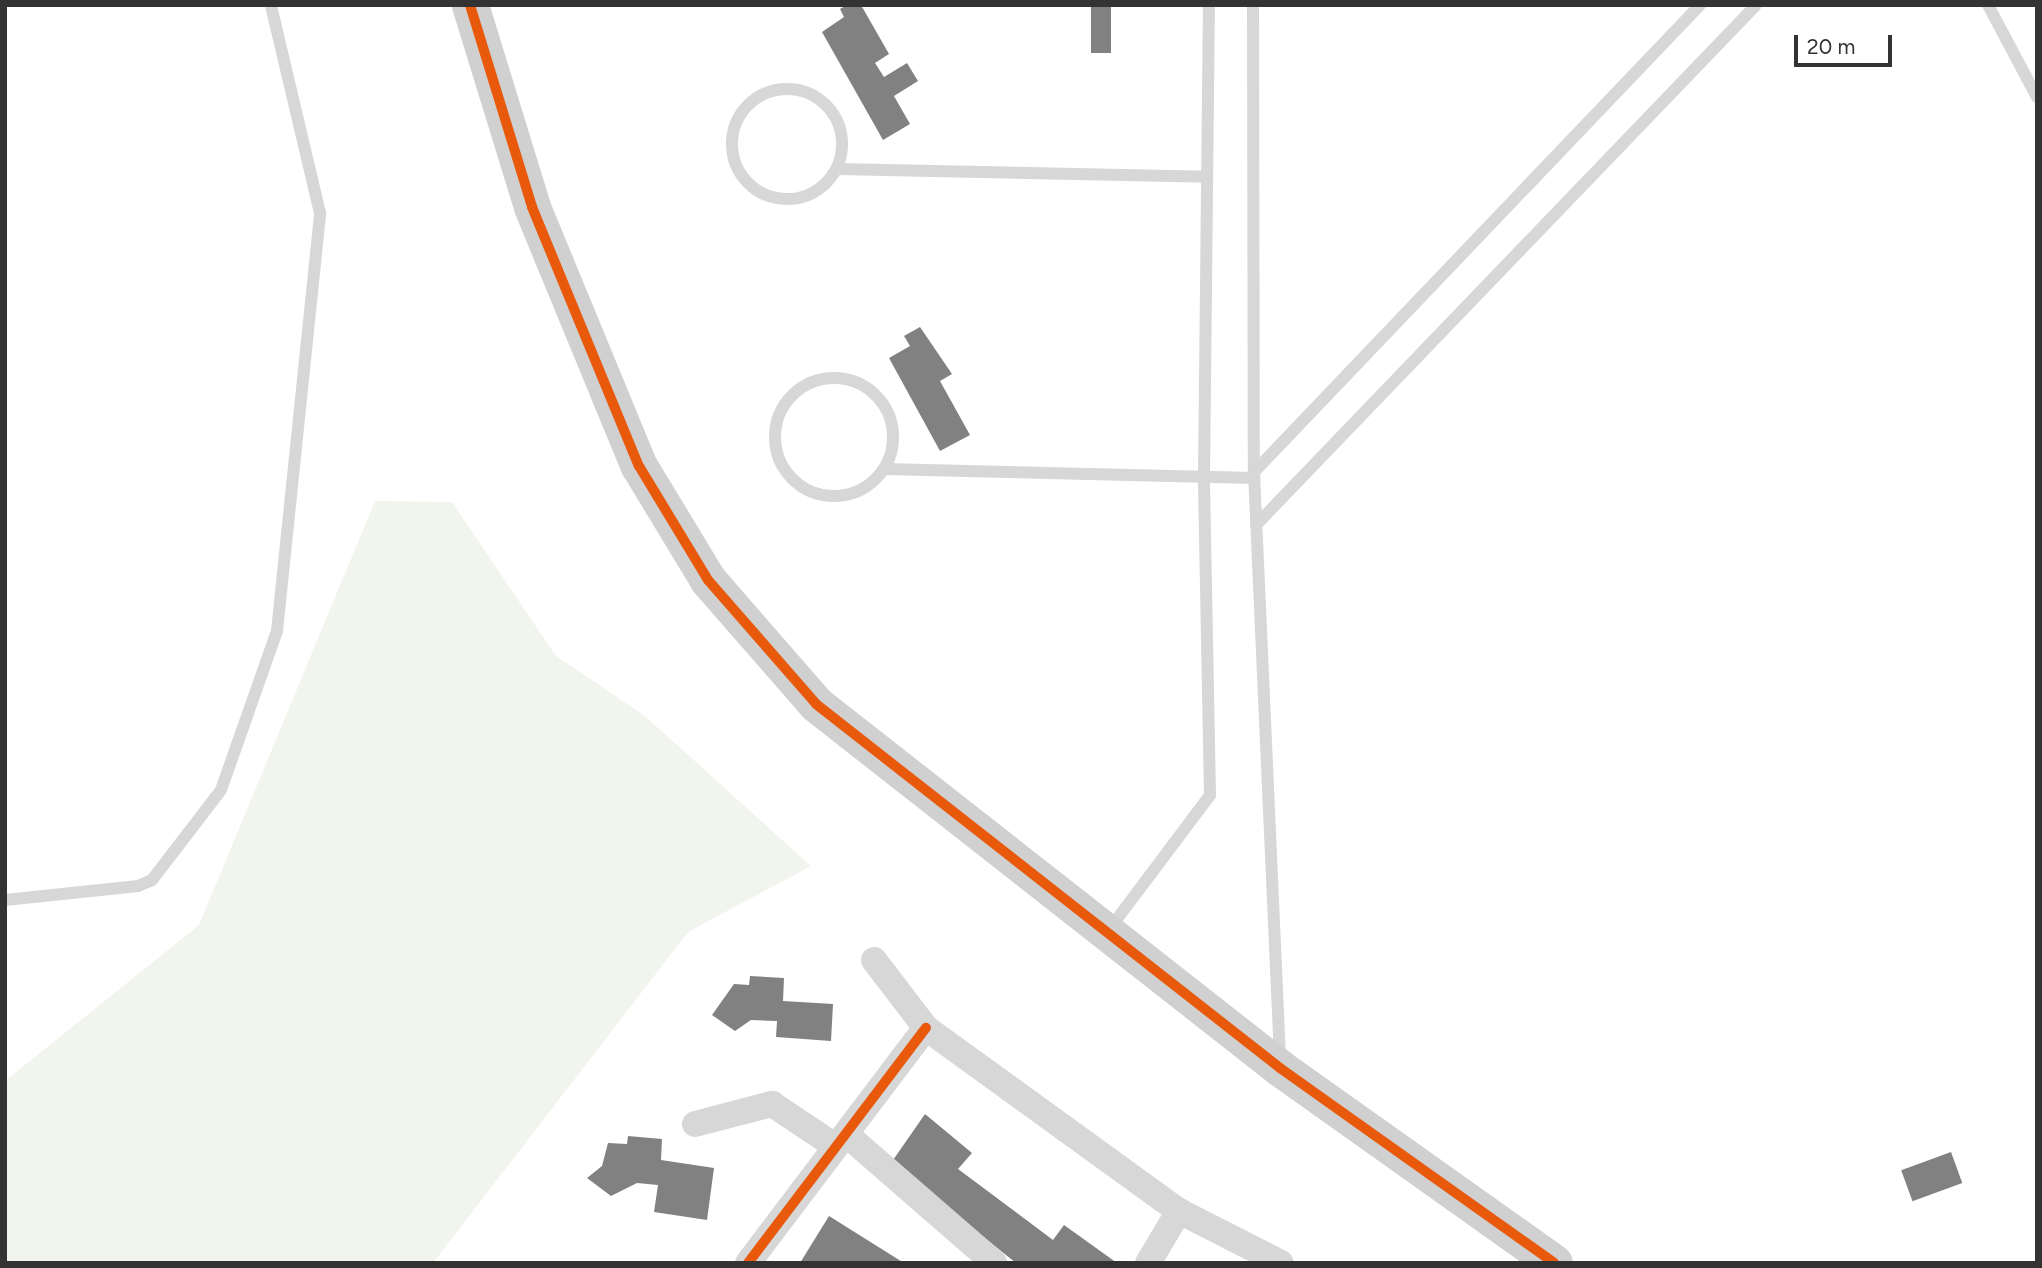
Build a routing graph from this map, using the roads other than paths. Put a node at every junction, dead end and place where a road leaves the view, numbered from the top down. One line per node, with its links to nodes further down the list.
1 (271, 5): 15 (lane)
2 (470, 5): 16 (street)
3 (1209, 5): 10 (lane)
4 (1253, 5): 12 (lane)
5 (1700, 5): 12 (lane)
6 (1756, 5): 14 (lane)
7 (1987, 5): 8 (lane)
8 (2037, 97)
9 (837, 169): 9 (lane); 10 (lane)
10 (1207, 177): 13 (lane)
11 (884, 469): 11 (lane); 13 (lane)
12 (1254, 475): 13 (lane); 14 (lane)
13 (1204, 477): 16 (lane)
14 (1256, 525): 19 (lane)
15 (5, 900)
16 (1106, 934): 19 (street)
17 (874, 960): 18 (street)
18 (926, 1028): 21 (street); 22 (street)
19 (1280, 1068): 27 (street)
20 (695, 1124): 21 (street)
21 (841, 1141): 23 (street); 24 (street)
22 (1180, 1211): 25 (street); 26 (street)
23 (748, 1263)
24 (994, 1263)
25 (1148, 1263)
26 (1281, 1263)
27 (1554, 1263)

